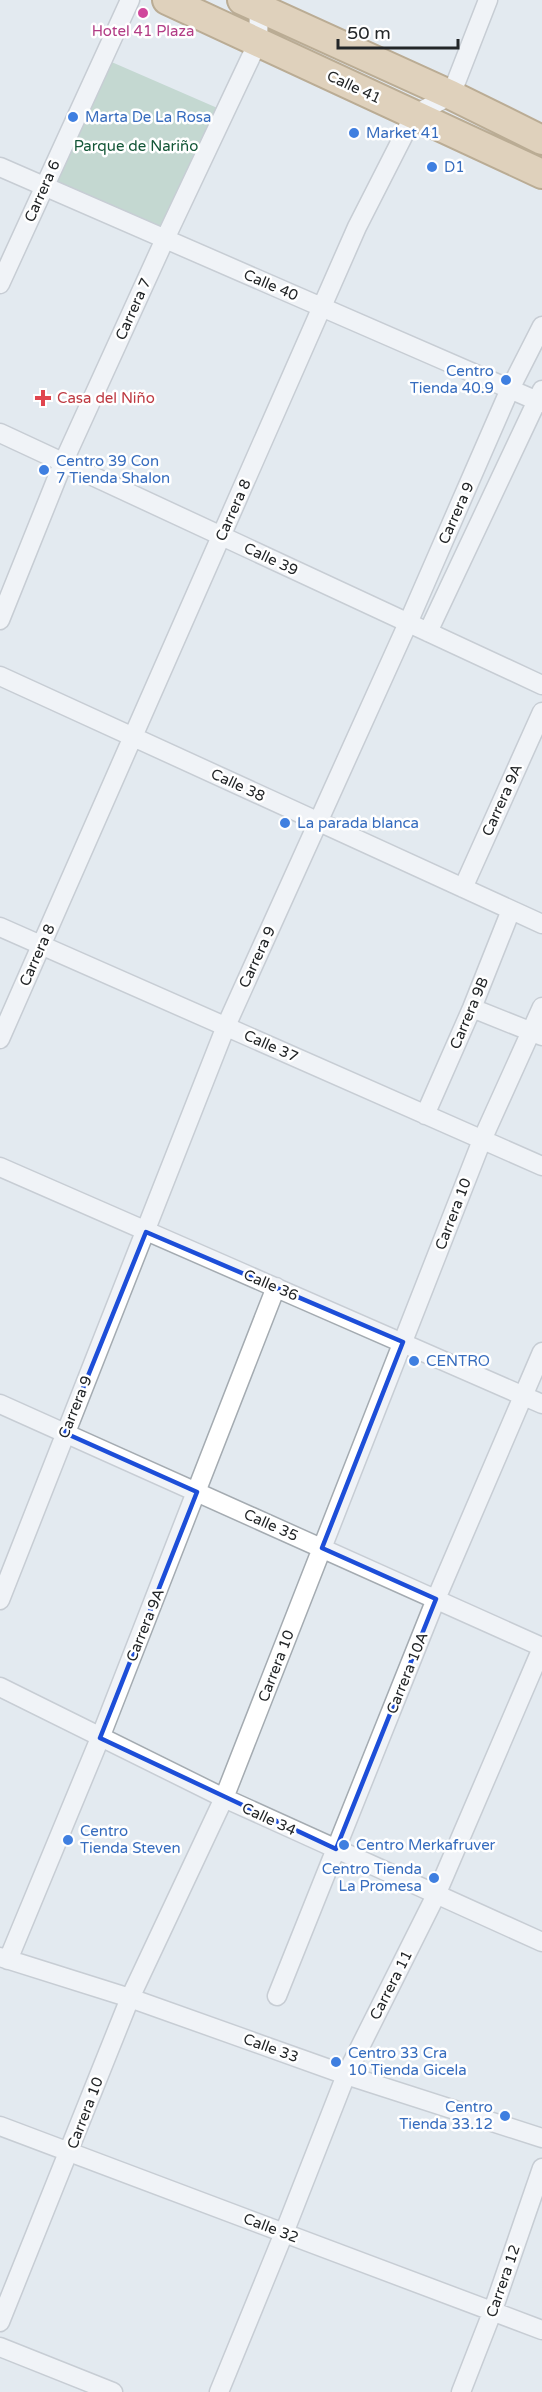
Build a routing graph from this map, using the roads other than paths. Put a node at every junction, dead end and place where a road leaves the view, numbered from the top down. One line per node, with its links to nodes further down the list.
1 (130, 0): 11 (street, Carrera 6)
2 (167, 0): 5 (main road, Calle 41)
3 (488, 0): 6 (street)
4 (255, 2): 5 (street, Carrera 7); 6 (main road)
5 (258, 42): 7 (main road, Calle 41); 12 (street, Carrera 7)
6 (451, 95): 7 (street); 8 (main road)
7 (414, 115): 10 (main road, Calle 41); 14 (street, Carrera 8)
8 (542, 140)
9 (0, 167): 11 (street, Calle 40)
10 (542, 174)
11 (44, 186): 12 (street, Calle 40); 13 (street, Carrera 6)
12 (165, 239): 14 (street, Calle 40); 19 (street, Carrera 7)
13 (0, 284)
14 (322, 307): 16 (street, Calle 40); 20 (street, Carrera 8)
15 (542, 326): 16 (street, Carrera 9)
16 (510, 389): 17 (street, Calle 40); 22 (street, Carrera 9)
17 (540, 398): 23 (street, Carrera 9)
18 (0, 434): 19 (street, Calle 39)
19 (63, 463): 20 (street, Calle 39); 21 (street, Carrera 7)
20 (221, 536): 22 (street, Calle 39); 27 (street, Carrera 8)
21 (0, 620)
22 (408, 623): 23 (street, Calle 39); 28 (street, Carrera 9)
23 (428, 632): 25 (street, Calle 39)
24 (0, 676): 27 (street, Calle 38)
25 (542, 685)
26 (542, 712): 29 (street, Carrera 9A)
27 (133, 737): 28 (street, Calle 38); 33 (street, Carrera 8)
28 (319, 822): 29 (street, Calle 38); 36 (street, Carrera 9)
29 (463, 888): 30 (street, Calle 38)
30 (510, 910): 31 (street, Calle 38); 35 (street, Carrera 9B)
31 (542, 924)
32 (0, 927): 33 (street, Calle 37)
33 (41, 945): 36 (street, Calle 37); 38 (street, Carrera 8)
34 (542, 1007): 37 (street, Carrera 10)
35 (472, 1008): 37 (street); 39 (street, Carrera 9B)
36 (226, 1026): 39 (street, Calle 37); 43 (street, Carrera 9)
37 (536, 1034): 40 (street, Carrera 10)
38 (0, 1039)
39 (424, 1115): 40 (street, Calle 37)
40 (482, 1140): 41 (street, Calle 37); 45 (street, Carrera 10)
41 (542, 1166)
42 (0, 1167): 43 (street, Calle 36)
43 (146, 1232): 44 (street, Calle 36); 50 (street, Carrera 9)
44 (276, 1287): 45 (street, Calle 36); 51 (street, Carrera 9A)
45 (403, 1342): 47 (street, Calle 36); 52 (street, Carrera 10)
46 (542, 1352): 47 (street, Carrera 10A)
47 (523, 1395): 49 (street, Calle 36); 53 (street, Carrera 10A)
48 (0, 1404): 50 (street, Calle 35)
49 (542, 1404)
50 (64, 1433): 51 (street, Calle 35); 54 (street, Carrera 9)
51 (197, 1492): 52 (street, Calle 35); 57 (street, Carrera 9A)
52 (322, 1548): 53 (street, Calle 35); 58 (street, Carrera 10)
53 (436, 1599): 55 (street, Calle 35); 59 (street, Carrera 10A)
54 (0, 1600)
55 (542, 1647): 60 (street, Carrera 11)
56 (0, 1687): 57 (street, Calle 34)
57 (100, 1738): 58 (street, Calle 34); 62 (street, Carrera 9A)
58 (224, 1798): 59 (street, Calle 34); 64 (street, Carrera 10)
59 (336, 1850): 60 (street, Calle 34); 63 (street, Carrera 10A)
60 (436, 1895): 61 (street, Calle 34); 65 (street, Carrera 11)
61 (542, 1942)
62 (4, 1959): 64 (street, Calle 33)
63 (277, 1996)
64 (130, 1998): 65 (street, Calle 33); 68 (street, Carrera 10)
65 (346, 2075): 67 (street, Calle 33); 70 (street, Carrera 11)
66 (0, 2126): 68 (street, Calle 32)
67 (542, 2138)
68 (69, 2152): 70 (street, Calle 32); 72 (street, Carrera 10)
69 (542, 2168): 71 (street, Carrera 12)
70 (284, 2233): 71 (street, Calle 32); 76 (street, Carrera 11)
71 (493, 2310): 73 (street, Calle 32); 77 (street, Carrera 12)
72 (0, 2322)
73 (542, 2330)
74 (0, 2347): 75 (street)
75 (113, 2392)
76 (219, 2392)
77 (461, 2392)

